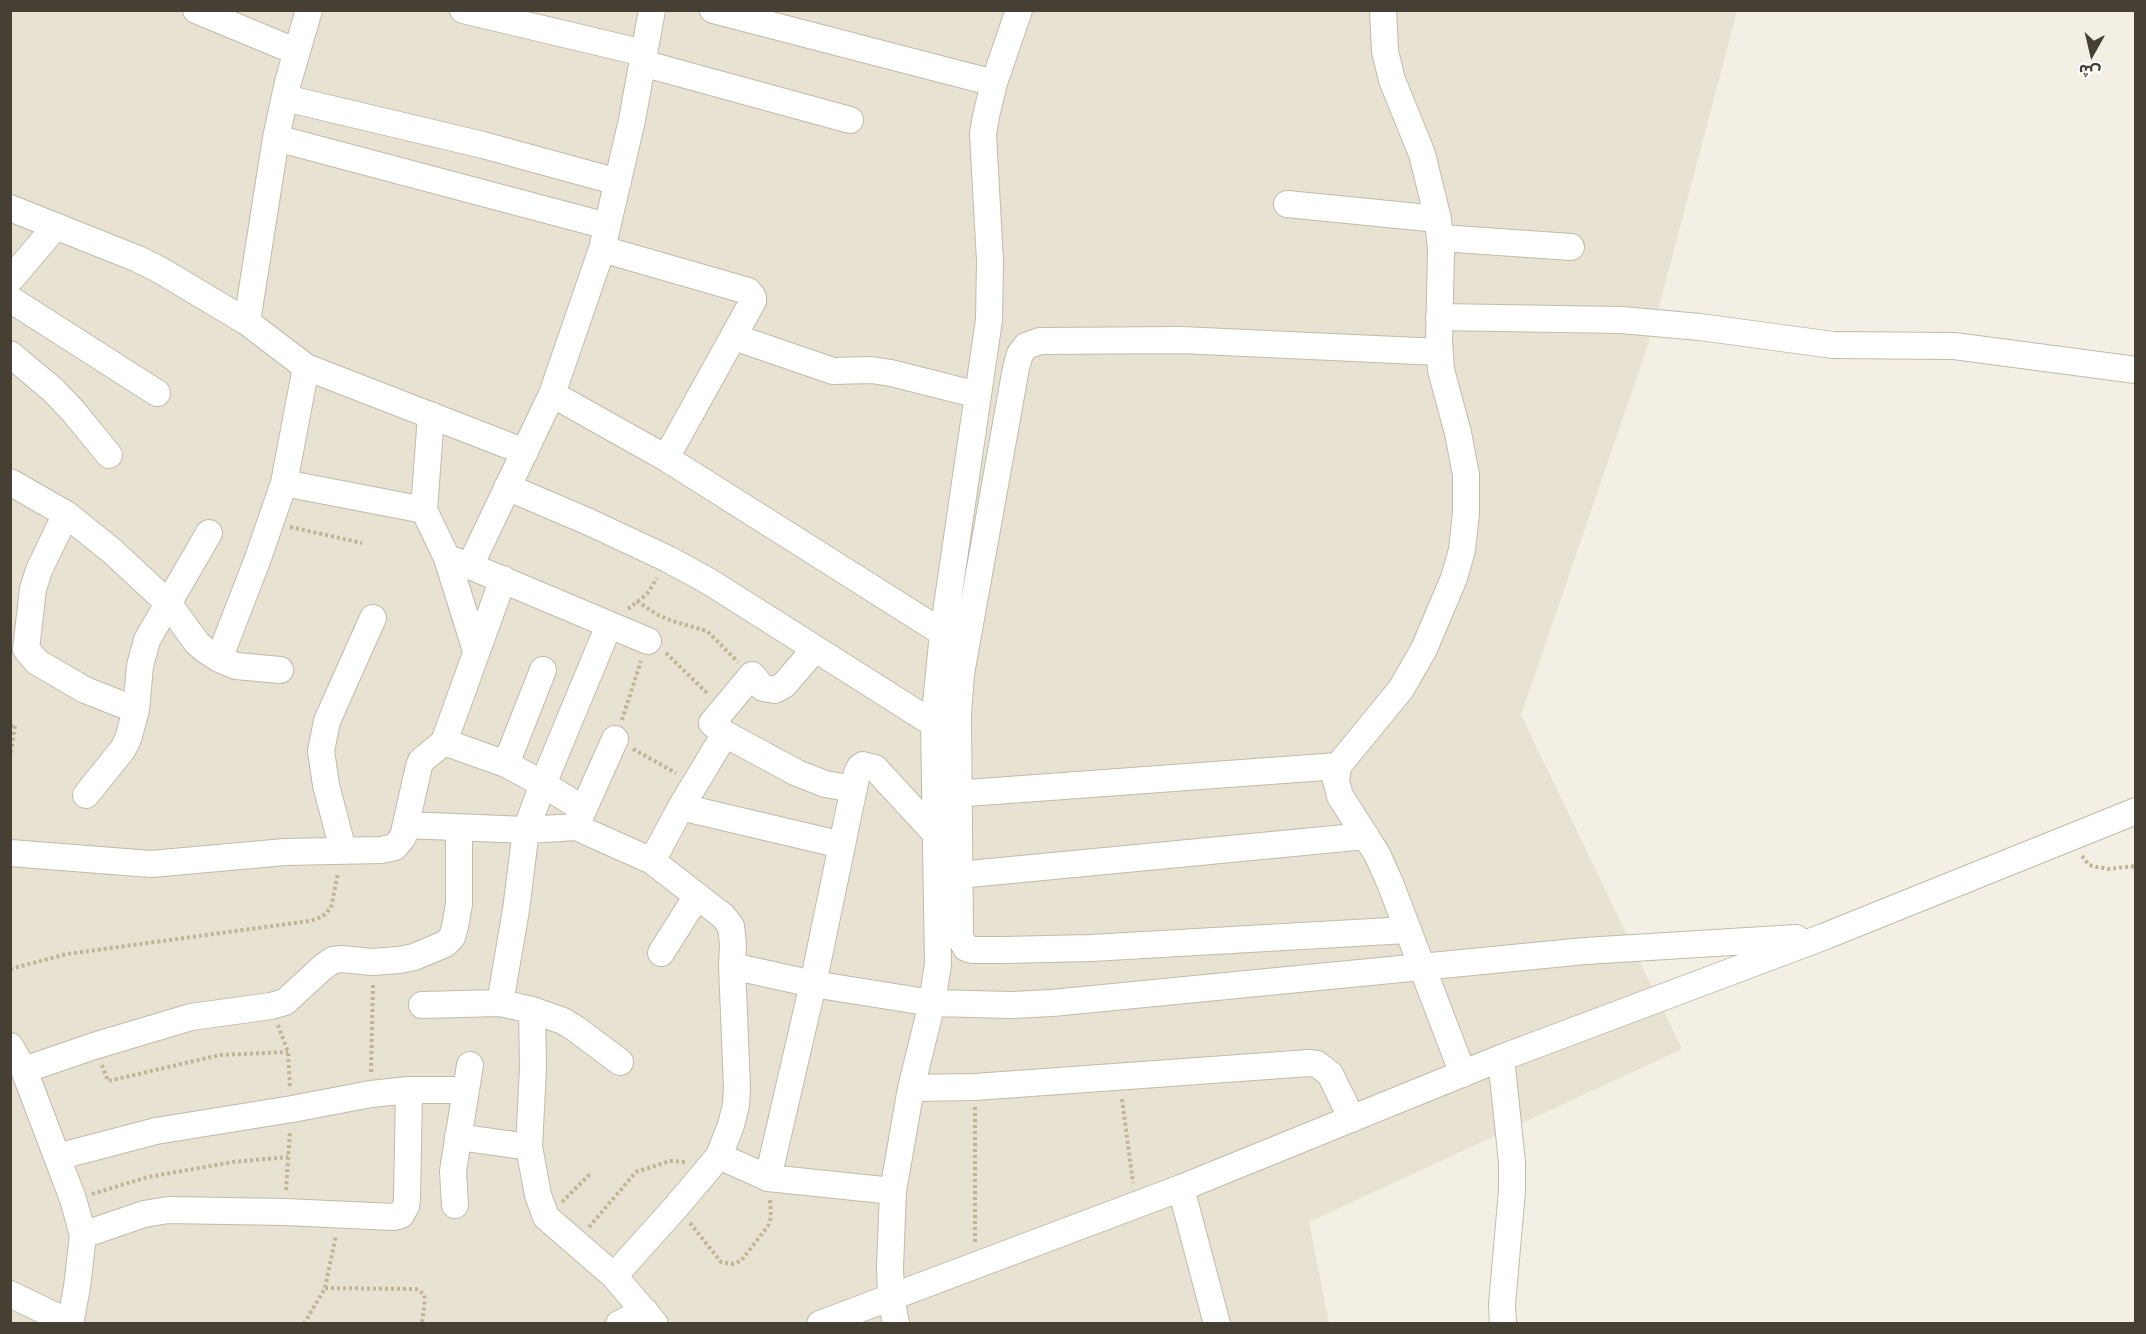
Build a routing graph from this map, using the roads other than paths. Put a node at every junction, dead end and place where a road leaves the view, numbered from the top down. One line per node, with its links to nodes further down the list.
1 (309, 10): 8 (street)
2 (463, 10): 9 (street)
3 (652, 10): 9 (street)
4 (713, 10): 10 (street)
5 (1019, 10): 10 (street)
6 (1383, 10): 18 (street)
7 (212, 14): 8 (street)
8 (297, 52): 11 (street)
9 (644, 58): 12 (street); 14 (street)
10 (994, 83): 32 (street)
11 (285, 98): 13 (street); 14 (street)
12 (850, 120)
13 (276, 138): 19 (street); 24 (street)
14 (618, 182): 19 (street)
15 (1287, 204): 18 (street)
16 (10, 208): 17 (street)
17 (56, 226): 21 (street); 24 (street)
18 (1439, 228): 20 (street); 23 (street)
19 (605, 237): 25 (street); 31 (street)
20 (1571, 247)
21 (10, 280)
22 (10, 299): 30 (street)
23 (1439, 317): 26 (street); 29 (street)
24 (246, 322): 28 (street)
25 (734, 337): 32 (street); 36 (street)
26 (1439, 352): 61 (street); 64 (street)
27 (10, 354): 35 (street)
28 (306, 367): 33 (street); 38 (street)
29 (2136, 370)
30 (157, 393)
31 (552, 394): 34 (street); 36 (street)
32 (978, 396): 48 (street)
33 (431, 415): 34 (street); 40 (street)
34 (525, 452): 39 (street)
35 (109, 455)
36 (666, 458): 48 (street)
37 (10, 482): 41 (street)
38 (284, 483): 40 (street); 52 (street)
39 (507, 487): 43 (street); 50 (street)
40 (424, 510): 43 (street)
41 (66, 514): 45 (street); 55 (street)
42 (209, 532): 45 (street)
43 (458, 562): 44 (street); 51 (street)
44 (503, 579): 47 (street); 51 (street)
45 (168, 603): 52 (street); 55 (street)
46 (373, 618): 75 (street)
47 (609, 625): 49 (street); 62 (street)
48 (943, 633): 56 (street)
49 (648, 641)
50 (815, 649): 56 (street); 57 (street)
51 (476, 651): 59 (street)
52 (219, 658): 53 (street)
53 (280, 670)
54 (543, 670): 60 (street)
55 (136, 710): 65 (street)
56 (934, 724): 64 (street)
57 (725, 734): 63 (street); 66 (street)
58 (615, 739): 68 (street)
59 (444, 742): 60 (street); 69 (street)
60 (506, 764): 62 (street)
61 (1338, 766): 64 (street); 73 (street)
62 (543, 784): 68 (street); 71 (street)
63 (854, 789): 72 (street); 74 (street)
64 (946, 794): 72 (street); 78 (street)
65 (86, 795)
66 (681, 807): 74 (street); 77 (street)
67 (2136, 811): 81 (street)
68 (580, 818): 71 (street); 77 (street)
69 (406, 825): 70 (street); 75 (street)
70 (459, 828): 71 (street); 94 (street)
71 (526, 830): 86 (street)
72 (935, 833): 87 (street)
73 (1366, 836): 78 (street); 80 (street)
74 (842, 845): 85 (street)
75 (343, 850): 76 (street)
76 (10, 853)
77 (652, 861): 79 (street)
78 (959, 875): 80 (street)
79 (697, 896): 82 (street); 83 (street)
80 (1407, 930): 84 (street)
81 (1823, 937): 84 (street); 91 (street)
82 (661, 953)
83 (732, 966): 85 (street); 102 (street)
84 (1422, 968): 87 (street); 95 (street)
85 (813, 984): 87 (street); 104 (street)
86 (500, 1003): 88 (street); 89 (street)
87 (932, 1003): 96 (street)
88 (422, 1005)
89 (532, 1010): 92 (street); 101 (street)
90 (10, 1046): 94 (street)
91 (1501, 1058): 95 (street); 118 (street)
92 (620, 1062)
93 (470, 1065): 98 (street)
94 (24, 1070): 103 (street)
95 (1463, 1074): 99 (street)
96 (912, 1088): 99 (street); 106 (street)
97 (409, 1090): 98 (street); 103 (street); 108 (street)
98 (466, 1090): 100 (street)
99 (1352, 1119): 105 (street)
100 (458, 1137): 101 (street); 107 (street)
101 (529, 1147): 109 (street)
102 (718, 1156): 104 (street); 109 (street)
103 (57, 1157): 108 (street)
104 (768, 1178): 106 (street)
105 (1181, 1188): 111 (street); 117 (street)
106 (893, 1191): 111 (street)
107 (454, 1204)
108 (83, 1235): 113 (street)
109 (614, 1276): 112 (street)
110 (10, 1294): 113 (street)
111 (891, 1296): 115 (street); 116 (street)
112 (650, 1317): 114 (street)
113 (70, 1323)
114 (619, 1323)
115 (820, 1323)
116 (896, 1323)
117 (1217, 1323)
118 (1503, 1323)

